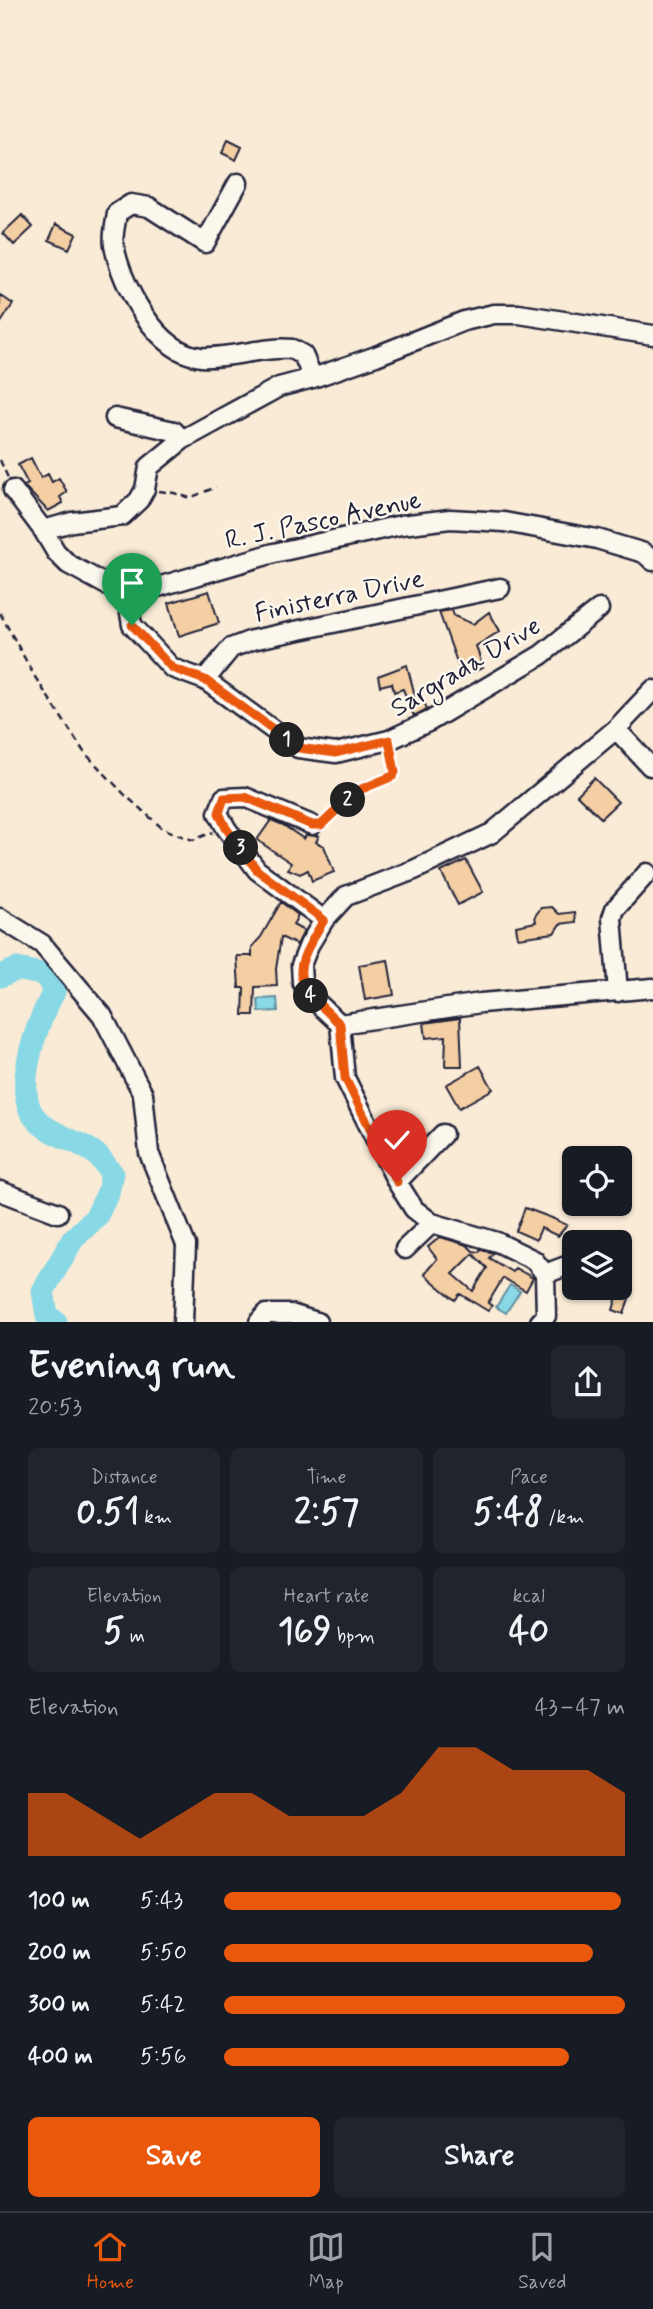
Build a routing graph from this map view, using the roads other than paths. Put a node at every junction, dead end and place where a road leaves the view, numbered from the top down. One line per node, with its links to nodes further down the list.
1 (237, 183): 3 (street)
2 (653, 335): 3 (street)
3 (313, 378): 5 (street)
4 (115, 418): 5 (street)
5 (182, 440): 7 (street)
6 (13, 490): 7 (street)
7 (43, 530): 10 (street)
8 (653, 561): 10 (street, R. J. Pasco Avenue)
9 (500, 588): 12 (street, Finisterra Drive)
10 (127, 596): 12 (street, Sargrada Drive)
11 (598, 609): 12 (street, Sargrada Drive)
12 (205, 680)
13 (651, 694): 14 (street)
14 (616, 729): 15 (street); 19 (street)
15 (650, 766)
16 (312, 825): 19 (street)
17 (647, 873): 21 (street)
18 (0, 918): 31 (street)
19 (324, 920): 22 (street)
20 (653, 988): 21 (street)
21 (618, 992): 22 (street)
22 (340, 1024): 24 (street)
23 (443, 1134): 24 (street)
24 (397, 1182): 27 (street)
25 (0, 1191): 26 (street)
26 (58, 1213)
27 (432, 1223): 28 (street); 30 (street)
28 (405, 1249)
29 (562, 1268): 30 (street)
30 (545, 1274): 34 (street)
31 (183, 1322)
32 (259, 1322): 33 (street)
33 (317, 1322)
34 (540, 1322)

